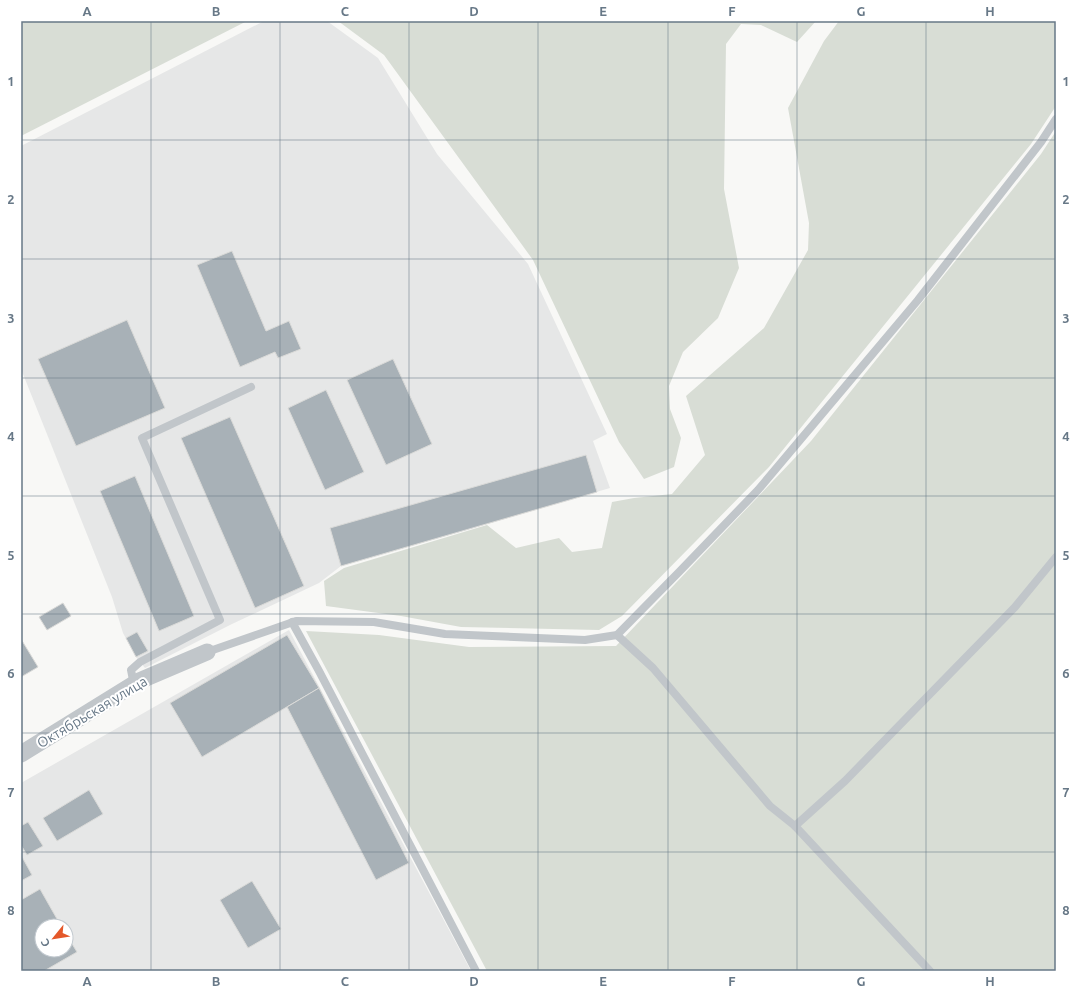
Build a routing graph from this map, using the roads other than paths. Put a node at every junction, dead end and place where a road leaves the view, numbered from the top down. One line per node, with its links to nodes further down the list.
1 (1056, 119): 5 (lane)
2 (251, 387): 7 (lane)
3 (1056, 557): 9 (lane)
4 (292, 622): 5 (lane); 6 (lane); 10 (lane)
5 (617, 634): 9 (lane)
6 (207, 652): 7 (street, Октябрьская улица)
7 (134, 685): 8 (street, Октябрьская улица)
8 (21, 754)
9 (795, 826): 11 (lane)
10 (476, 971)
11 (930, 971)

